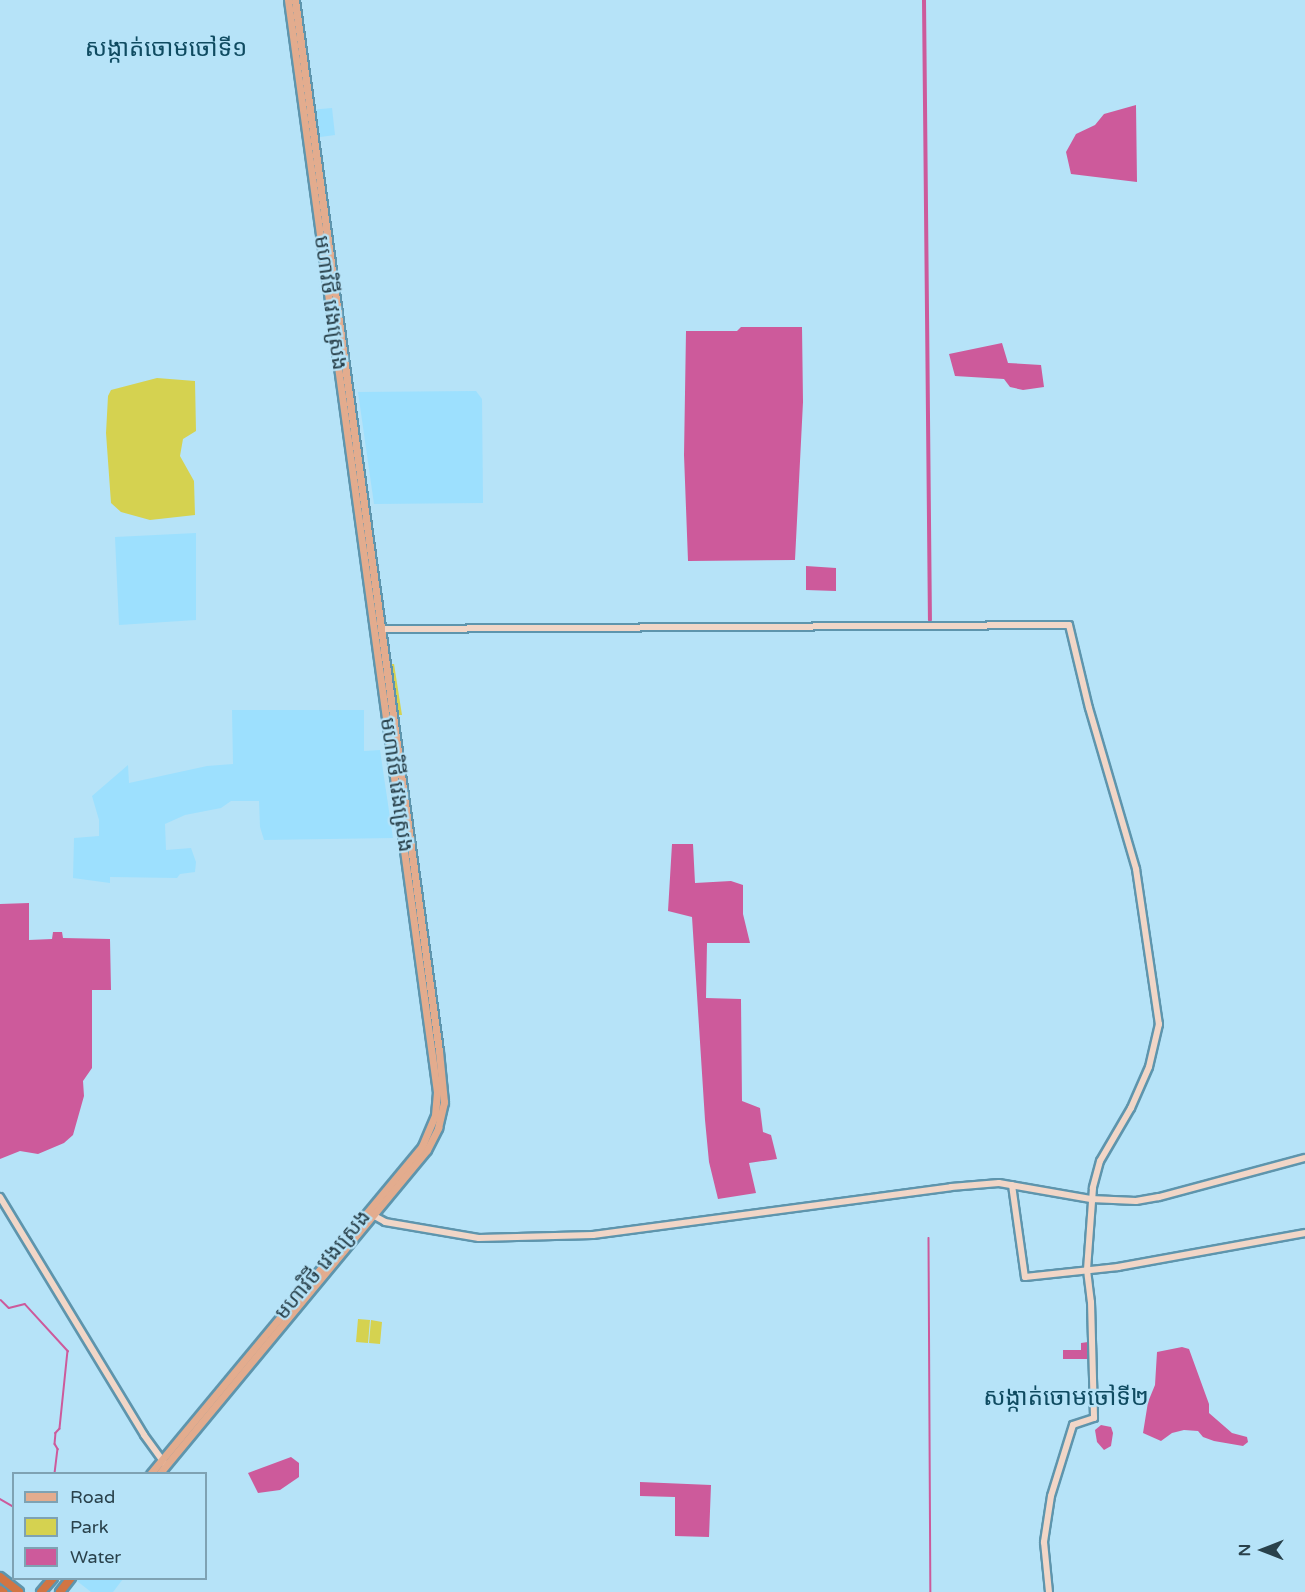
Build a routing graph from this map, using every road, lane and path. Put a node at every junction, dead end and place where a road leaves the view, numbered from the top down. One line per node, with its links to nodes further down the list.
1 (288, 0): 4 (main road, មហាវិថី វេងស្រេង)
2 (295, 0): 3 (main road, មហាវិថី វេងស្រេង)
3 (381, 629): 4 (main road, មហាវិថី វេងស្រេង); 8 (street)
4 (397, 769): 9 (main road, មហាវិថី វេងស្រេង)
5 (1305, 1158): 8 (street)
6 (1012, 1185): 8 (street); 9 (street); 11 (street)
7 (0, 1197): 12 (street)
8 (1091, 1199): 11 (street)
9 (370, 1214): 12 (main road, មហាវិថី វេងស្រេង)
10 (1305, 1233): 11 (street)
11 (1088, 1270): 21 (street)
12 (163, 1463): 13 (main road, មហាវិថី វេងស្រេង); 14 (main road, មហាវិថី វេងស្រេង)
13 (151, 1472)
14 (159, 1472)
15 (51, 1580): 19 (highway)
16 (65, 1580): 20 (highway)
17 (1, 1585): 18 (highway)
18 (19, 1592)
19 (41, 1592)
20 (49, 1592)
21 (1049, 1592)

